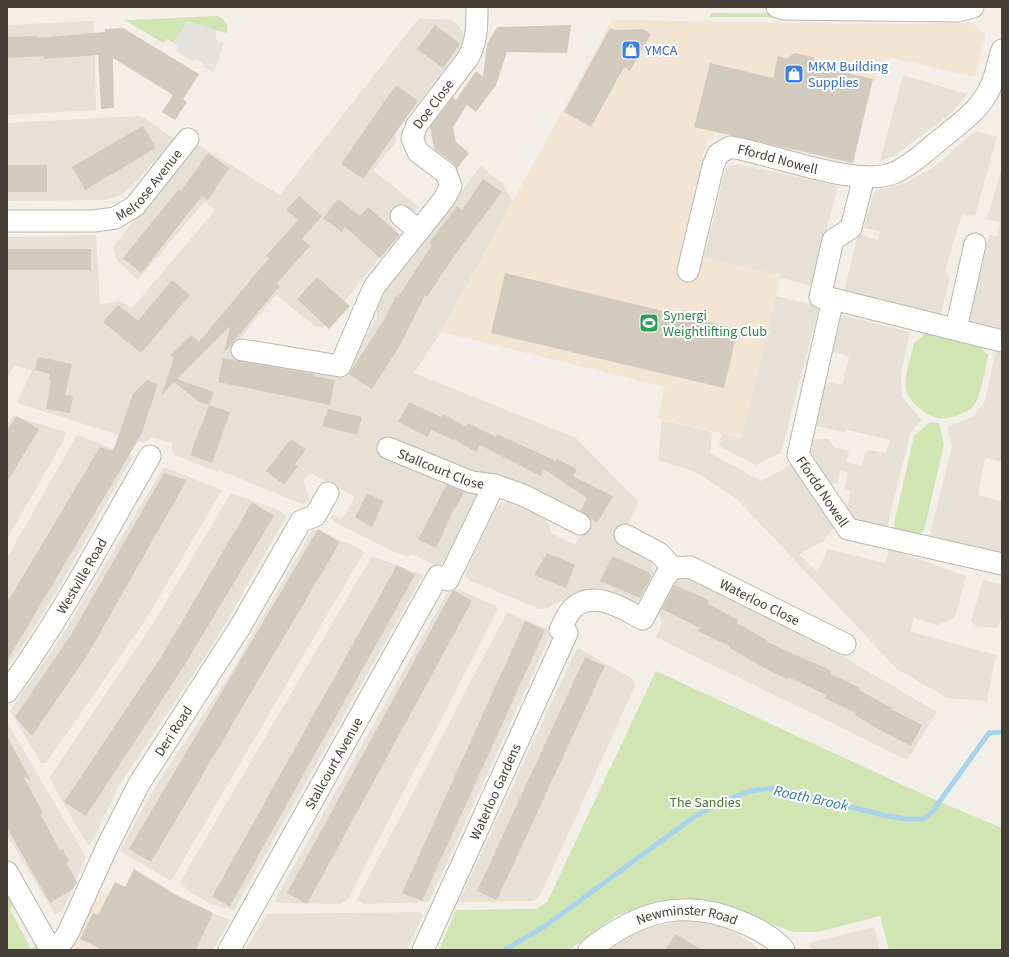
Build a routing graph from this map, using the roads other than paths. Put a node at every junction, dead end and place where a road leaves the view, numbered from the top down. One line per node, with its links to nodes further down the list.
1 (477, 7): 10 (street, Doe Close)
2 (777, 7): 3 (street)
3 (973, 7)
4 (1002, 50): 5 (street, Ffordd Nowell)
5 (996, 90): 7 (street, Ffordd Nowell)
6 (188, 139): 9 (street, Melrose Avenue)
7 (864, 177): 12 (street, Ffordd Nowell); 13 (street)
8 (400, 216): 10 (street)
9 (7, 221)
10 (419, 231): 16 (street, Doe Close)
11 (975, 244): 14 (street)
12 (688, 271)
13 (833, 299): 14 (street); 23 (street, Ffordd Nowell)
14 (956, 328): 15 (street)
15 (1002, 340)
16 (242, 350)
17 (388, 448): 19 (street, Stallcourt Close)
18 (150, 456): 27 (street, Westville Road)
19 (494, 485): 21 (street, Stallcourt Close); 25 (street, Stallcourt Close)
20 (328, 493): 29 (street, Deri Road)
21 (580, 524)
22 (625, 534): 24 (street)
23 (1002, 564)
24 (673, 568): 26 (street, Waterloo Close); 31 (street, Waterloo Gardens)
25 (443, 578): 30 (street, Stallcourt Avenue)
26 (845, 644)
27 (7, 692)
28 (7, 872): 29 (street)
29 (51, 949)
30 (229, 950)
31 (423, 950)
32 (589, 950): 33 (street, Newminster Road)
33 (784, 950)

